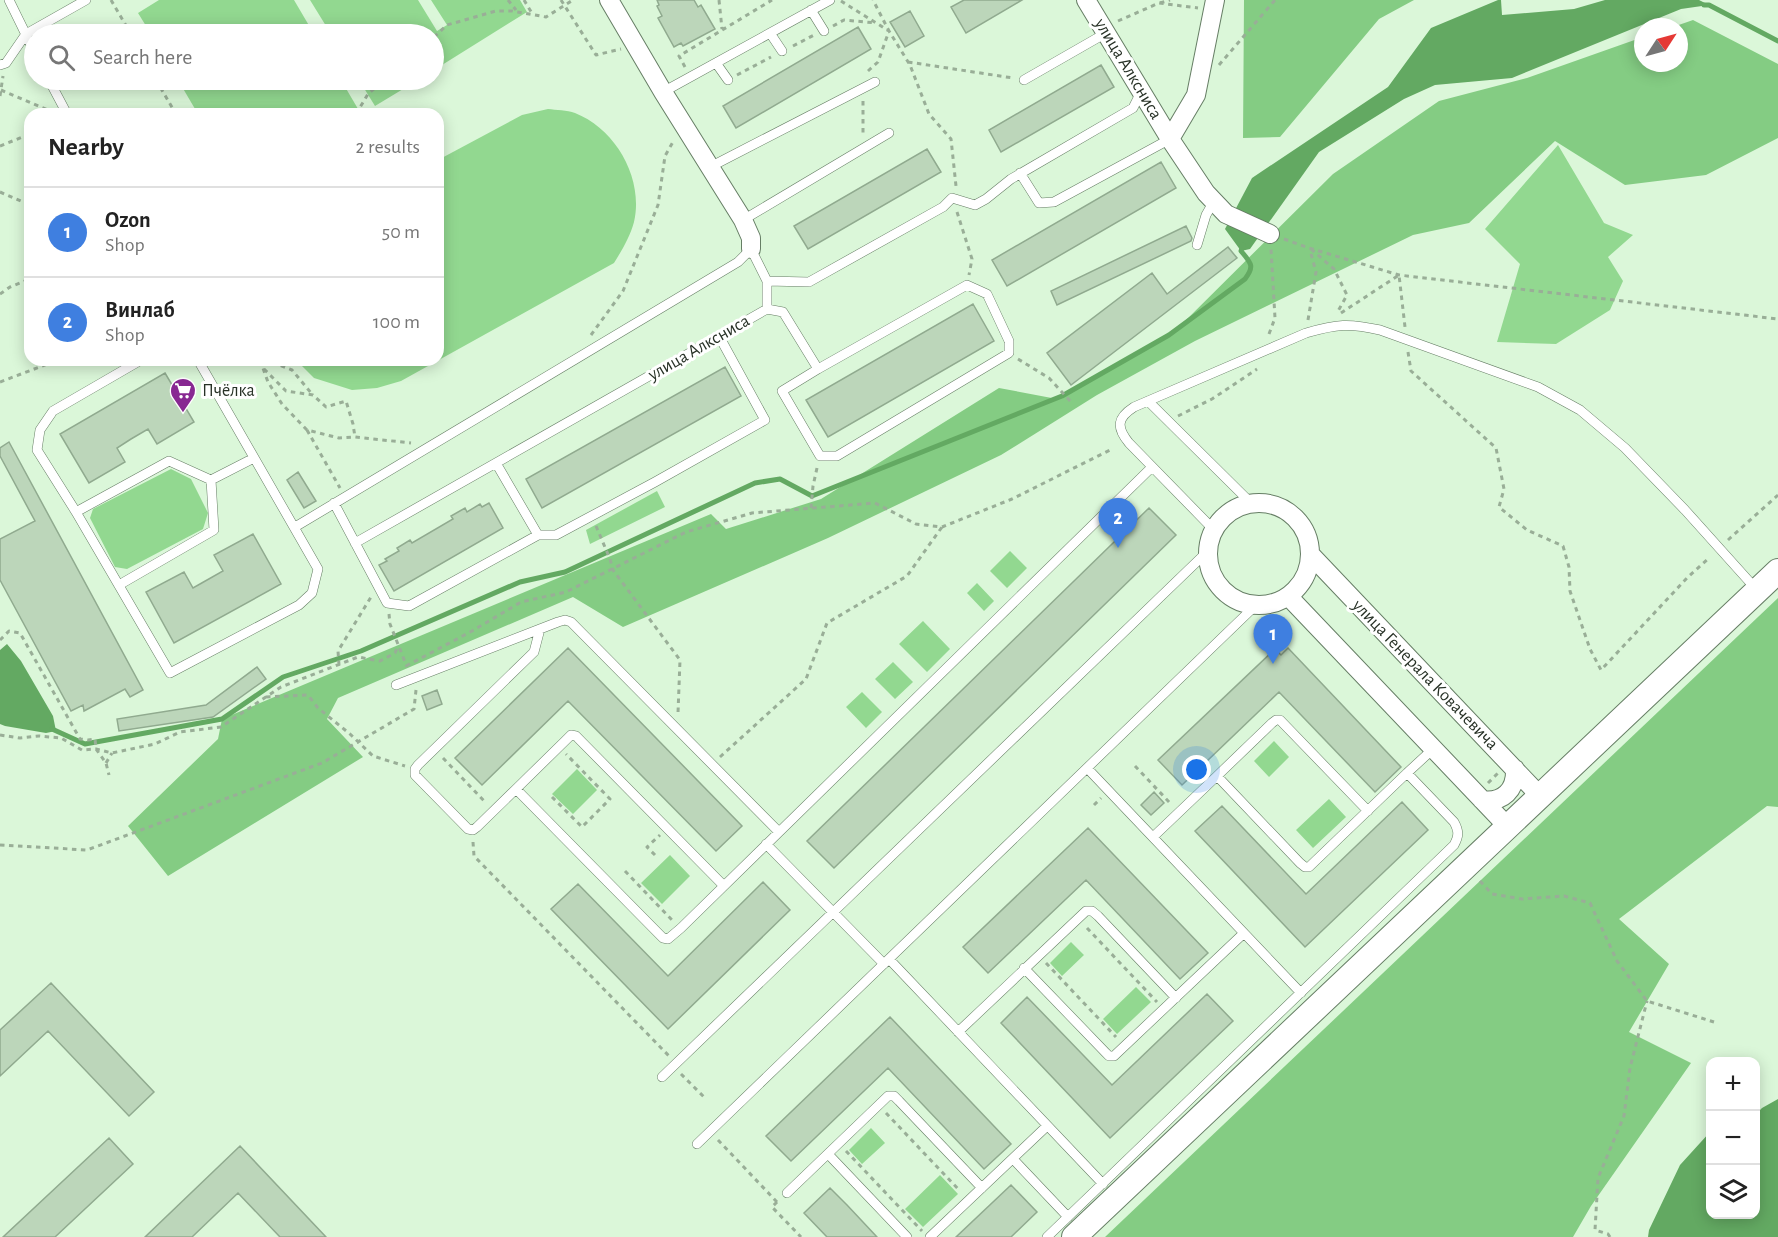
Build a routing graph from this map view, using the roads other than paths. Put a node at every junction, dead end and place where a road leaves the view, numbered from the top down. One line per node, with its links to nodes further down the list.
1 (9, 0): 9 (lane)
2 (86, 0): 8 (lane)
3 (609, 0): 21 (street, улица Алксниса)
4 (830, 0): 7 (lane)
5 (1086, 0): 10 (street, улица Алксниса)
6 (1214, 5): 25 (street, улица Алксниса)
7 (811, 10): 11 (lane); 12 (lane)
8 (44, 24)
9 (24, 30)
10 (1104, 30): 18 (lane); 22 (street, улица Алксниса)
11 (824, 31)
12 (771, 33): 14 (lane); 15 (lane)
13 (24, 37): 16 (lane)
14 (782, 51)
15 (716, 63): 17 (lane); 21 (lane)
16 (3, 64)
17 (728, 80)
18 (1023, 80)
19 (874, 82): 26 (lane)
20 (54, 90): 23 (lane)
21 (663, 92): 26 (street, улица Алксниса)
22 (1142, 92): 25 (street, улица Алксниса); 27 (lane)
23 (64, 108)
24 (889, 133): 29 (lane)
25 (1170, 139): 27 (lane); 28 (street, улица Алксниса)
26 (710, 167): 29 (street, улица Алксниса)
27 (1020, 174): 33 (lane)
28 (1220, 208): 30 (street); 31 (lane)
29 (743, 220): 32 (street, улица Алксниса)
30 (1269, 234)
31 (1197, 245)
32 (751, 249): 33 (lane, улица Алксниса); 44 (lane)
33 (767, 281): 34 (lane, улица Алксниса)
34 (767, 309): 35 (lane, улица Алксниса); 38 (lane)
35 (719, 336): 41 (lane, улица Алксниса); 49 (lane)
36 (131, 366): 46 (lane)
37 (201, 366): 40 (lane)
38 (818, 369): 38 (lane)
39 (1148, 401): 42 (lane); 45 (lane); 55 (lane)
40 (254, 458): 43 (lane); 47 (lane)
41 (496, 463): 49 (lane); 50 (lane, улица Алксниса)
42 (1152, 466): 48 (lane); 70 (lane)
43 (212, 480): 46 (lane); 54 (lane)
44 (334, 503): 47 (lane); 50 (lane)
45 (1252, 504): 48 (street); 52 (street, улица Генерала Ковачевича)
46 (76, 512): 54 (lane)
47 (295, 526): 54 (lane)
48 (1214, 530): 51 (street)
49 (538, 535): 50 (lane)
50 (355, 543)
51 (1208, 551): 57 (street); 74 (lane)
52 (1310, 554): 56 (street); 62 (street, улица Генерала Ковачевича)
53 (1778, 571): 55 (main road)
54 (119, 585)
55 (1757, 591): 67 (main road)
56 (1288, 596): 57 (street); 60 (street)
57 (1256, 605): 61 (lane)
58 (540, 629): 59 (lane); 65 (lane); 70 (lane)
59 (396, 684)
60 (1433, 749): 63 (lane); 66 (street)
61 (1087, 768): 71 (lane); 76 (lane)
62 (1509, 769): 66 (street); 67 (street, улица Генерала Ковачевича)
63 (1407, 773): 68 (lane); 78 (lane)
64 (1217, 776): 68 (lane); 68 (lane); 71 (lane)
65 (516, 789): 73 (lane); 73 (lane)
66 (1482, 794): 69 (street)
67 (1540, 796): 69 (main road)
68 (1368, 811)
69 (1508, 827): 89 (main road)
70 (778, 832): 72 (lane)
71 (1153, 837): 75 (lane)
72 (766, 844): 73 (lane); 74 (lane)
73 (724, 886)
74 (833, 913): 76 (lane); 81 (lane)
75 (1244, 933): 78 (lane); 79 (lane)
76 (886, 962): 80 (lane); 83 (lane)
77 (1024, 968): 79 (lane); 79 (lane); 80 (lane)
78 (1301, 993): 86 (lane)
79 (1176, 998)
80 (958, 1032): 82 (lane)
81 (662, 1077)
82 (1047, 1126): 85 (lane); 86 (lane)
83 (697, 1144)
84 (828, 1154): 87 (lane); 88 (lane); 90 (lane)
85 (1012, 1159): 87 (lane); 89 (lane)
86 (1103, 1184): 89 (lane)
87 (982, 1188): 91 (lane)
88 (787, 1193)
89 (1071, 1227): 92 (lane)
90 (907, 1237)
91 (929, 1237)
92 (1047, 1237)

